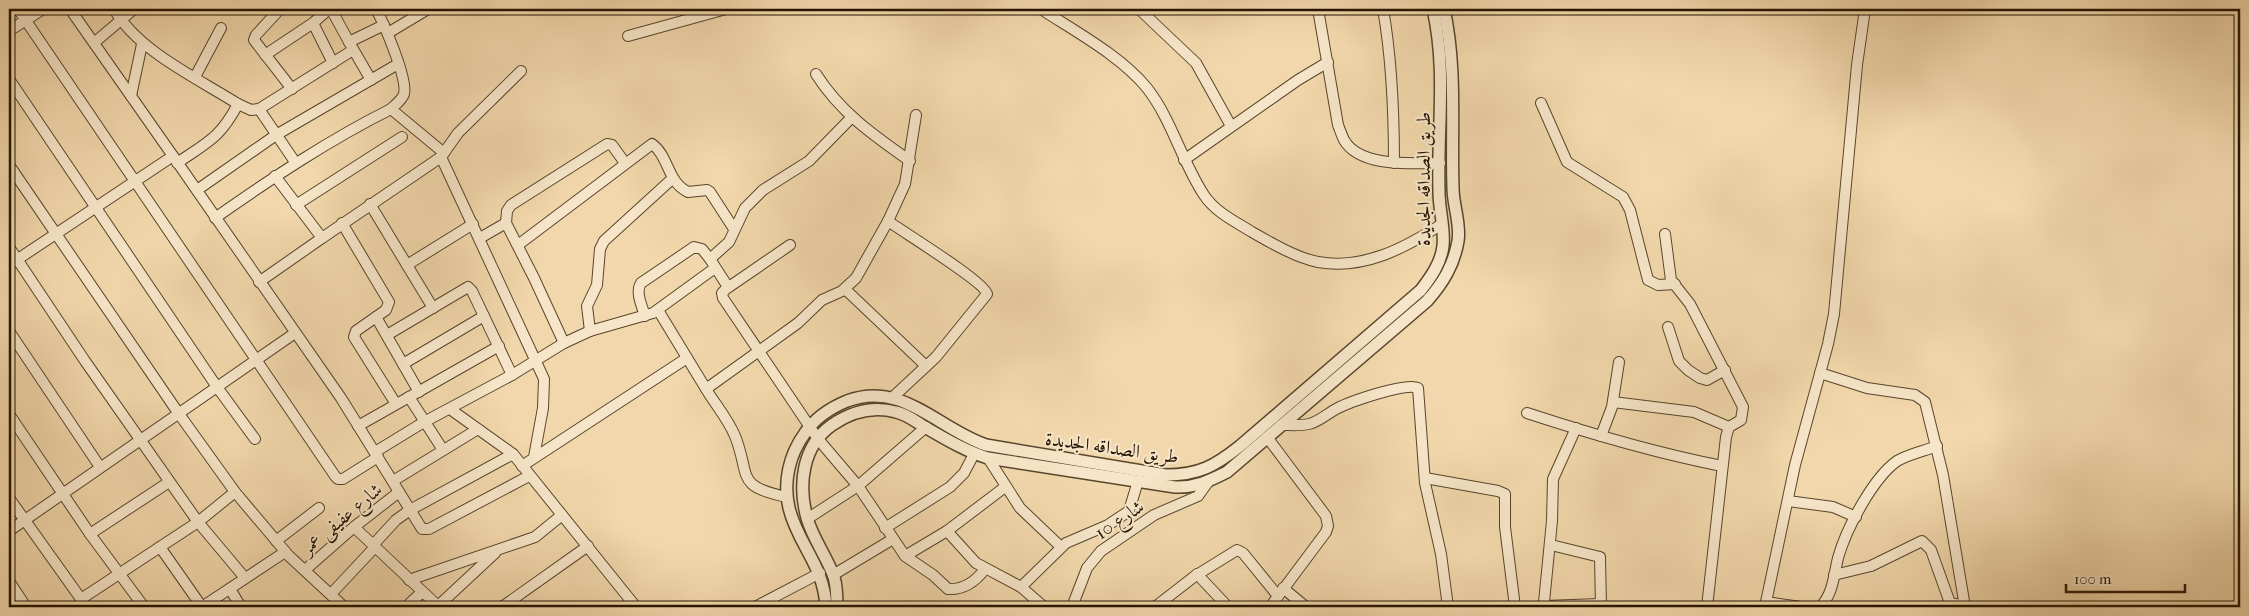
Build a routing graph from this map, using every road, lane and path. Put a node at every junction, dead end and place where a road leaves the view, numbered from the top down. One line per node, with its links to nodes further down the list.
1 (18, 9): 18 (street)
2 (42, 9): 18 (street)
3 (70, 9): 25 (street)
4 (114, 9): 19 (street)
5 (134, 9): 19 (street)
6 (280, 9): 28 (street)
7 (330, 9): 20 (street); 27 (street)
8 (376, 9): 22 (street)
9 (428, 9): 22 (street)
10 (721, 9): 24 (street)
11 (1041, 9): 50 (street)
12 (1139, 9): 45 (street)
13 (1318, 9): 29 (street)
14 (1383, 9): 54 (street)
15 (1433, 9): 55 (street, طريق الصداقه الجديدة)
16 (1444, 9): 56 (street, طريق الصداقه الجديدة)
17 (1865, 9): 107 (street)
18 (25, 21): 23 (street); 60 (street)
19 (121, 21): 25 (street); 26 (street)
20 (313, 23): 28 (street); 30 (street)
21 (221, 28): 34 (street)
22 (386, 29): 27 (street); 31 (street)
23 (9, 31)
24 (628, 36)
25 (95, 42): 38 (street)
26 (142, 44): 34 (street); 38 (street)
27 (351, 46): 30 (street); 36 (street)
28 (265, 55): 37 (street)
29 (1328, 62): 45 (street); 54 (street)
30 (334, 63): 37 (street)
31 (398, 64): 36 (street); 42 (street)
32 (521, 71): 48 (street)
33 (816, 74): 44 (street)
34 (194, 77): 40 (street)
35 (9, 78): 64 (street)
36 (370, 80): 46 (street)
37 (292, 89): 41 (street)
38 (132, 96): 49 (street)
39 (1541, 103): 84 (street)
40 (238, 104): 41 (street); 49 (street)
41 (259, 109): 46 (street)
42 (391, 109): 48 (street); 52 (street)
43 (916, 116): 51 (street)
44 (851, 118): 51 (street); 72 (street)
45 (1231, 126): 50 (street)
46 (276, 135): 52 (street); 61 (street)
47 (402, 137): 63 (street)
48 (442, 155): 62 (street); 70 (street)
49 (175, 159): 60 (street); 61 (street)
50 (1184, 160): 71 (street)
51 (910, 161): 67 (street)
52 (295, 162): 58 (street)
53 (625, 163): 59 (street); 69 (street); 77 (street)
54 (1394, 163): 55 (street)
55 (1440, 163): 56 (street); 71 (street, طريق الصداقه الجديدة)
56 (1453, 164): 65 (street, طريق الصداقه الجديدة)
57 (9, 165): 73 (street)
58 (275, 176): 63 (street); 66 (street)
59 (672, 178): 72 (street); 94 (street)
60 (135, 180): 64 (street); 101 (street)
61 (196, 190): 66 (street)
62 (370, 204): 68 (street); 82 (street)
63 (296, 205): 75 (street)
64 (95, 208): 73 (street); 109 (street)
65 (1456, 216): 71 (street); 121 (street, طريق الصداقه الجديدة)
66 (215, 218): 83 (street)
67 (888, 221): 86 (street); 105 (street)
68 (342, 223): 75 (street); 91 (street)
69 (506, 223): 76 (street); 77 (street)
70 (473, 224): 76 (street); 82 (street)
71 (1442, 224): 128 (street, طريق الصداقه الجديدة)
72 (734, 228): 81 (street)
73 (55, 234): 80 (street); 119 (street)
74 (1665, 234): 84 (street)
75 (322, 238): 83 (street)
76 (480, 238): 102 (street)
77 (518, 245): 97 (street)
78 (790, 245): 85 (street)
79 (9, 248): 80 (street)
80 (13, 263): 132 (street)
81 (713, 263): 85 (street); 88 (street); 90 (street)
82 (407, 265): 87 (street)
83 (260, 282): 95 (street)
84 (1675, 284): 106 (street)
85 (728, 287): 99 (street)
86 (844, 289): 99 (street); 105 (street)
87 (433, 308): 89 (street); 96 (street)
88 (658, 310): 90 (street); 100 (street)
89 (484, 316): 98 (street); 104 (street)
90 (645, 316): 94 (street)
91 (376, 317): 96 (street); 114 (street)
92 (1668, 327): 106 (street)
93 (9, 331): 142 (street)
94 (590, 331): 97 (street)
95 (295, 333): 101 (street); 122 (street)
96 (387, 335): 104 (street)
97 (564, 343): 102 (street)
98 (499, 346): 108 (street); 111 (street)
99 (759, 352): 110 (street); 123 (street)
100 (687, 358): 110 (street); 138 (street)
101 (256, 359): 109 (street); 135 (street)
102 (537, 361): 108 (street); 138 (street)
103 (1619, 362): 113 (street)
104 (403, 364): 111 (street)
105 (926, 366): 112 (street)
106 (1724, 370): 125 (street)
107 (1820, 373): 133 (street); 156 (street)
108 (512, 375): 116 (street)
109 (217, 387): 119 (street); 130 (street)
110 (706, 389): 154 (street)
111 (414, 394): 114 (street); 120 (street)
112 (893, 397): 115 (street, طريق الصداقه الجديدة); 123 (street, طريق الصداقه الجديدة)
113 (1613, 402): 125 (street); 129 (street)
114 (396, 404): 122 (street)
115 (903, 407): 124 (street, طريق الصداقه الجديدة); 128 (street, طريق الصداقه الجديدة); 131 (street, طريق الصداقه الجديدة)
116 (450, 409): 120 (street); 127 (street)
117 (1527, 413): 126 (street)
118 (9, 414): 151 (street)
119 (179, 414): 132 (street); 152 (street)
120 (424, 422): 134 (street); 135 (street)
121 (1281, 425): 128 (street, طريق الصداقه الجديدة); 144 (street)
122 (358, 426): 135 (street)
123 (810, 426): 131 (street); 154 (street, طريق الصداقه الجديدة)
124 (926, 427): 137 (street, طريق الصداقه الجديدة); 149 (street)
125 (1729, 427): 141 (street)
126 (1576, 428): 129 (street); 172 (street)
127 (478, 429): 134 (street); 136 (street)
128 (1264, 433): 148 (street, طريق الصداقه الجديدة); 193 (street)
129 (1601, 436): 141 (street)
130 (255, 439)
131 (818, 439): 149 (street); 161 (street, طريق الصداقه الجديدة)
132 (140, 441): 142 (street); 147 (street)
133 (1937, 446): 160 (street); 223 (street)
134 (443, 450): 145 (street)
135 (376, 454): 145 (street)
136 (513, 454): 140 (street); 158 (street)
137 (974, 454): 139 (street, طريق الصداقه الجديدة); 166 (street)
138 (534, 456): 140 (street)
139 (988, 458): 146 (street, طريق الصداقه الجديدة); 150 (street)
140 (522, 466): 143 (street)
141 (1722, 466): 220 (street)
142 (100, 467): 151 (street)
143 (529, 476): 158 (street); 159 (street)
144 (1425, 478): 217 (street); 218 (street)
145 (393, 481): 153 (street)
146 (1138, 481): 148 (street, طريق الصداقه الجديدة); 176 (street)
147 (169, 482): 163 (street); 169 (street)
148 (1208, 482): 213 (street, شارع 10)
149 (858, 486): 161 (street); 166 (street)
150 (1005, 487): 168 (street); 176 (street)
151 (62, 492): 162 (street); 169 (street)
152 (236, 492): 163 (street); 171 (street)
153 (399, 492): 158 (street); 165 (street, شارع عفيفى عمر)
154 (787, 497): 164 (street, طريق الصداقه الجديدة)
155 (9, 498): 162 (street)
156 (1788, 501): 160 (street); 197 (street)
157 (319, 508): 171 (street)
158 (410, 510): 174 (street)
159 (562, 514): 175 (street); 177 (street)
160 (1856, 517): 186 (street)
161 (807, 519): 164 (street); 185 (street, طريق الصداقه الجديدة)
162 (24, 520): 167 (street); 195 (street)
163 (198, 522): 173 (street); 187 (street)
164 (795, 525): 182 (street, طريق الصداقه الجديدة)
165 (354, 527): 174 (street); 181 (street, شارع عفيفى عمر)
166 (885, 528): 170 (street)
167 (9, 531)
168 (947, 531): 179 (street); 180 (street)
169 (90, 534): 183 (street)
170 (892, 539): 179 (street); 185 (street)
171 (276, 541): 178 (street)
172 (1550, 545): 199 (street); 219 (street)
173 (160, 546): 183 (street); 202 (street)
174 (374, 546): 188 (street); 194 (street)
175 (588, 546): 207 (street); 208 (street)
176 (1061, 547): 190 (street)
177 (498, 551): 188 (street); 206 (street)
178 (285, 552): 181 (street); 187 (street, شارع عفيفى عمر)
179 (905, 556): 180 (street)
180 (985, 569): 190 (street)
181 (305, 570): 194 (street)
182 (820, 573): 209 (street); 210 (street, طريق الصداقه الجديدة)
183 (120, 574): 195 (street); 201 (street)
184 (1198, 574): 193 (street); 196 (street); 214 (street)
185 (833, 575): 211 (street, طريق الصداقه الجديدة)
186 (1834, 575): 222 (street); 223 (street)
187 (245, 578): 191 (street, شارع عفيفى عمر)
188 (409, 580): 192 (street)
189 (9, 581): 200 (street)
190 (1021, 587): 198 (street)
191 (230, 589): 202 (street, شارع عفيفى عمر); 203 (street)
192 (422, 592): 205 (street); 206 (street)
193 (1280, 592): 215 (street); 216 (street)
194 (331, 594): 204 (street)
195 (84, 603)
196 (1162, 605)
197 (1766, 605): 221 (street)
198 (1042, 606): 212 (street)
199 (1601, 606): 219 (street)
200 (26, 607)
201 (144, 607)
202 (202, 607)
203 (241, 607)
204 (344, 607)
205 (406, 607)
206 (438, 607)
207 (502, 607)
208 (636, 607)
209 (756, 607)
210 (826, 607)
211 (837, 607)
212 (1028, 607)
213 (1072, 607)
214 (1228, 607)
215 (1270, 607)
216 (1306, 607)
217 (1448, 607)
218 (1515, 607)
219 (1544, 607)
220 (1707, 607)
221 (1801, 607)
222 (1820, 607)
223 (1965, 607)

